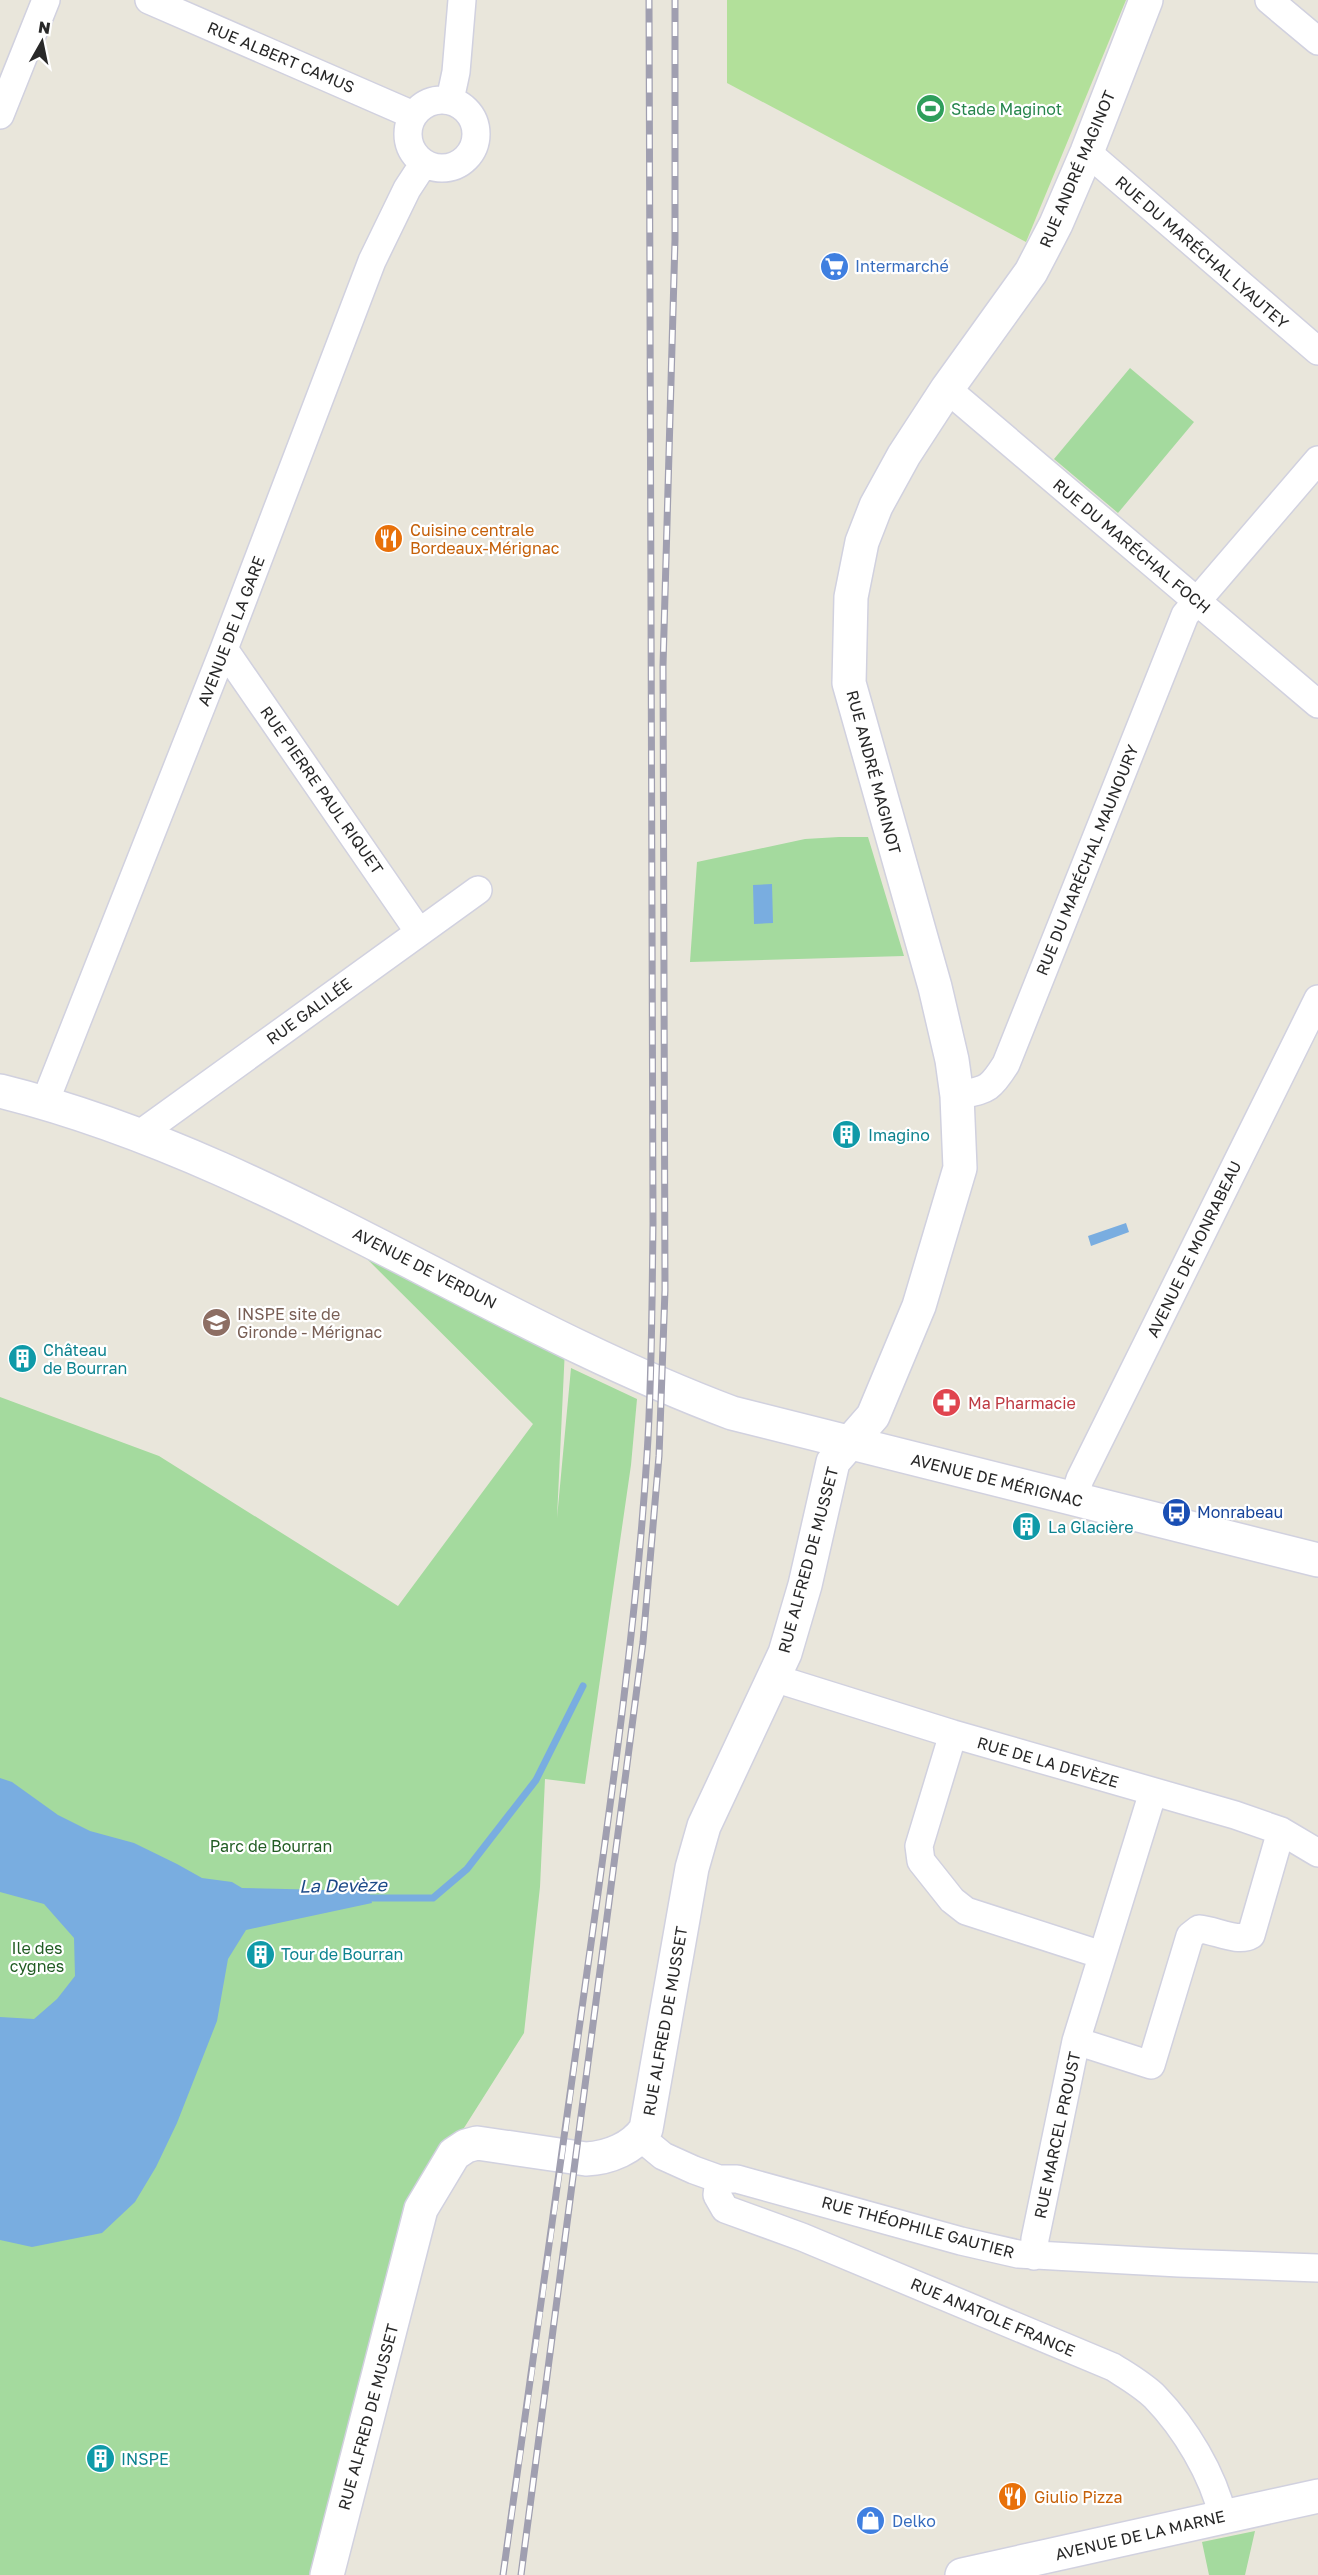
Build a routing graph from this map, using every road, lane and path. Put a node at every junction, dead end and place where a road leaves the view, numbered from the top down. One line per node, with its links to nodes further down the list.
1 (46, 0): 8 (street)
2 (148, 0): 9 (street, RUE ALBERT CAMUS)
3 (462, 0): 7 (street)
4 (1146, 0): 10 (street, RUE ANDRÉ MAGINOT)
5 (1269, 0): 6 (street)
6 (1318, 41)
7 (450, 100): 9 (street); 11 (street)
8 (0, 115)
9 (413, 115): 11 (street)
10 (1087, 152): 12 (street, RUE DU MARÉCHAL LYAUTEY); 13 (street, RUE ANDRÉ MAGINOT)
11 (424, 163): 16 (street, AVENUE DE LA GARE)
12 (1318, 351)
13 (947, 389): 15 (street, RUE DU MARÉCHAL FOCH); 22 (street, RUE ANDRÉ MAGINOT)
14 (1318, 460): 15 (street, RUE DU MARÉCHAL MAUNOURY)
15 (1197, 602): 17 (street, RUE DU MARÉCHAL FOCH); 22 (street, RUE DU MARÉCHAL MAUNOURY)
16 (224, 649): 19 (street, RUE PIERRE PAUL RIQUET); 23 (street, AVENUE DE LA GARE)
17 (1318, 704)
18 (478, 890): 19 (street, RUE GALILÉE)
19 (419, 932): 24 (street, RUE GALILÉE)
20 (1318, 999): 26 (street, AVENUE DE MONRABEAU)
21 (0, 1091): 23 (street, AVENUE DE VERDUN)
22 (957, 1096): 25 (street, RUE ANDRÉ MAGINOT)
23 (45, 1102): 24 (street, AVENUE DE VERDUN)
24 (140, 1134): 25 (street, AVENUE DE VERDUN)
25 (850, 1442): 26 (street, AVENUE DE MÉRIGNAC); 28 (street, RUE ALFRED DE MUSSET)
26 (1073, 1500): 27 (street, AVENUE DE MÉRIGNAC)
27 (1318, 1560)
28 (774, 1678): 29 (street, RUE DE LA DEVÈZE); 35 (street, RUE ALFRED DE MUSSET)
29 (954, 1734): 30 (street, RUE DE LA DEVÈZE); 33 (street)
30 (1153, 1792): 31 (street, RUE DE LA DEVÈZE); 33 (street)
31 (1281, 1831): 32 (street, RUE DE LA DEVÈZE); 34 (street, RUE MARCEL PROUST)
32 (1318, 1853)
33 (1102, 1955): 34 (street)
34 (1076, 2041): 37 (street, RUE MARCEL PROUST)
35 (640, 2137): 36 (street, RUE THÉOPHILE GAUTIER); 41 (street, RUE ALFRED DE MUSSET)
36 (719, 2180): 37 (street, RUE THÉOPHILE GAUTIER); 40 (street, RUE ANATOLE FRANCE)
37 (1034, 2256): 38 (street, RUE THÉOPHILE GAUTIER)
38 (1318, 2268)
39 (1318, 2496): 40 (street, AVENUE DE LA MARNE)
40 (1223, 2517): 42 (street, AVENUE DE LA MARNE)
41 (327, 2575)
42 (962, 2575)

